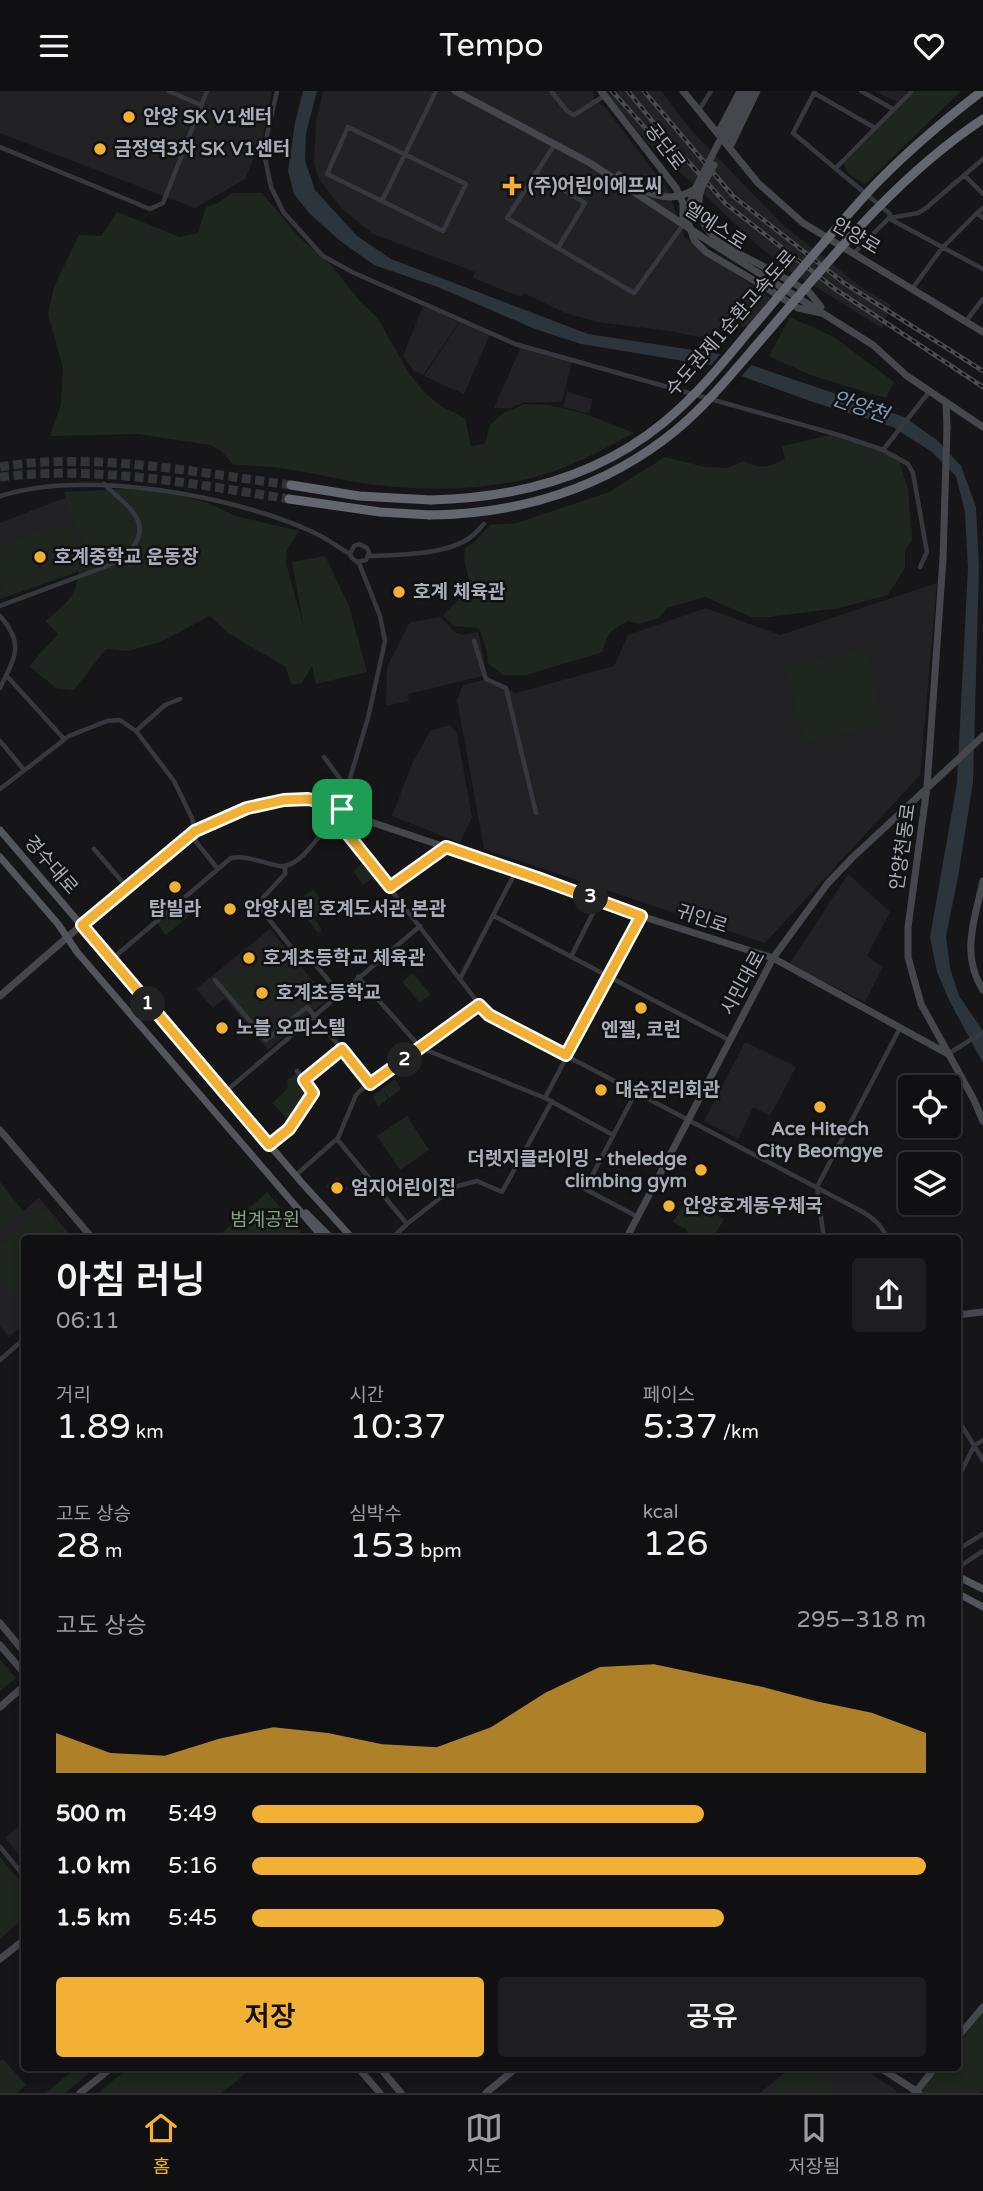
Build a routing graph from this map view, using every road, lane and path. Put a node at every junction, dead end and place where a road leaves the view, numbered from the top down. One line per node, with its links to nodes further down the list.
1 (168, 91): 17 (street)
2 (207, 91): 17 (street)
3 (277, 91): 52 (street)
4 (436, 91): 26 (street)
5 (455, 91): 23 (street, 엘에스로)
6 (551, 91): 16 (street, 공단로)
7 (683, 91): 19 (street, 안양로)
8 (711, 91): 19 (street)
9 (740, 91): 22 (street)
10 (748, 91): 32 (street, bridge); 46 (street, bridge)
11 (757, 91): 25 (street)
12 (861, 91): 18 (street)
13 (912, 91): 18 (street)
14 (982, 91): 54 (highway, 수도권제1순환고속도로, bridge)
15 (814, 92): 21 (street); 29 (street)
16 (603, 93): 39 (street, 공단로)
17 (201, 105): 24 (street)
18 (892, 109): 21 (street)
19 (699, 110): 22 (street, 안양로)
20 (983, 119): 56 (highway, 수도권제1순환고속도로, bridge)
21 (874, 128): 29 (street)
22 (718, 133): 25 (street, 안양로)
23 (556, 143): 28 (street, 엘에스로); 30 (street)
24 (0, 146)
25 (730, 147): 42 (street, 안양로)
26 (405, 155): 34 (street); 34 (street); 34 (street)
27 (983, 159): 31 (street)
28 (590, 163): 32 (street, bridge); 39 (street, 엘에스로)
29 (836, 168): 37 (street)
30 (536, 173): 40 (street); 40 (street)
31 (964, 175): 33 (street); 37 (street)
32 (695, 188): 46 (street, bridge)
33 (983, 194)
34 (382, 201)
35 (983, 208): 36 (street)
36 (977, 213): 38 (street); 41 (street)
37 (889, 218): 41 (street); 42 (street)
38 (983, 218)
39 (683, 224): 40 (street); 46 (street, 엘에스로)
40 (558, 248)
41 (942, 248): 43 (street); 44 (street)
42 (853, 254): 44 (street, 안양로)
43 (983, 269)
44 (912, 289): 47 (street, 안양로)
45 (983, 299): 47 (street)
46 (825, 313): 49 (street, 엘에스로)
47 (965, 321): 48 (street, 안양로)
48 (983, 333)
49 (929, 392): 50 (street, 엘에스로); 52 (street)
50 (946, 404): 51 (street, 엘에스로); 74 (street, 안양천동로, bridge)
51 (983, 427)
52 (884, 447): 61 (street)
53 (104, 484): 55 (street); 58 (street); 62 (street)
54 (291, 485)
55 (0, 496)
56 (289, 499)
57 (484, 523): 59 (street)
58 (350, 554): 59 (street); 60 (street)
59 (369, 556): 60 (street)
60 (359, 563): 75 (street)
61 (920, 567)
62 (0, 606)
63 (0, 616): 65 (street)
64 (474, 641): 78 (street)
65 (6, 675): 66 (street); 70 (street)
66 (0, 688)
67 (180, 699): 68 (street)
68 (136, 731): 70 (street); 80 (street)
69 (983, 736): 74 (street, 시민대로)
70 (64, 739): 73 (street)
71 (0, 741): 73 (street)
72 (324, 757): 75 (street)
73 (24, 770): 76 (street)
74 (927, 787): 97 (street, 시민대로); 113 (street, 안양천동로)
75 (347, 788): 77 (street)
76 (0, 789)
77 (342, 809): 80 (street, 귀인로); 81 (street, 귀인로); 84 (street); 89 (street)
78 (536, 813)
79 (0, 830): 93 (main road, 경수대로)
80 (195, 831): 85 (street); 88 (street, 귀인로)
81 (446, 847): 86 (street, 귀인로); 89 (street)
82 (94, 849): 88 (street)
83 (0, 857): 95 (main road, 경수대로)
84 (285, 867): 85 (street); 104 (street)
85 (218, 869): 98 (street)
86 (516, 871): 90 (street, 귀인로); 91 (street)
87 (983, 881): 103 (street)
88 (126, 886): 93 (street, 귀인로)
89 (390, 887): 94 (street)
90 (599, 900): 92 (street, 귀인로); 96 (street)
91 (494, 916): 96 (street); 102 (street)
92 (641, 916): 97 (street, 귀인로); 99 (street)
93 (82, 925): 95 (street, 귀인로); 98 (main road, 경수대로)
94 (420, 926): 100 (street); 102 (street)
95 (67, 938): 105 (street, 귀인로); 131 (main road, 경수대로)
96 (571, 957): 99 (street)
97 (773, 958): 108 (street, 귀인로); 110 (street, 시민대로)
98 (111, 960): 119 (main road, 경수대로)
99 (608, 976): 110 (street); 114 (street)
100 (358, 977): 104 (street); 111 (street)
101 (215, 980): 107 (street)
102 (460, 980): 106 (street)
103 (983, 989)
104 (340, 994): 107 (street)
105 (0, 996)
106 (479, 1005): 111 (street); 114 (street)
107 (316, 1016): 112 (street); 119 (street)
108 (901, 1028): 113 (street, 귀인로); 130 (street)
109 (983, 1031): 113 (street)
110 (729, 1041): 122 (street, 시민대로)
111 (421, 1048): 117 (street); 120 (street)
112 (342, 1049): 116 (street); 117 (street)
113 (948, 1054): 123 (street, 안양천동로)
114 (566, 1055): 118 (street); 120 (street)
115 (297, 1071): 116 (street)
116 (304, 1080): 127 (street)
117 (370, 1084): 126 (street)
118 (636, 1092): 122 (street); 125 (street)
119 (225, 1093): 127 (main road, 경수대로)
120 (545, 1097): 121 (street)
121 (552, 1101): 125 (street); 133 (street)
122 (687, 1119): 130 (street); 132 (street, 시민대로)
123 (983, 1121)
124 (0, 1130): 134 (street)
125 (613, 1135): 132 (street)
126 (337, 1139): 128 (street); 133 (street)
127 (269, 1145): 128 (main road, 경수대로)
128 (296, 1176): 129 (main road, 경수대로)
129 (302, 1183): 137 (main road, 경수대로); 138 (main road, 경수대로)
130 (817, 1187): 141 (street); 142 (street)
131 (288, 1195): 135 (main road, 경수대로); 136 (main road, 경수대로)
132 (638, 1217): 140 (street, 시민대로)
133 (407, 1224): 139 (street)
134 (90, 1235)
135 (320, 1235)
136 (328, 1235)
137 (344, 1235)
138 (349, 1235)
139 (395, 1235)
140 (628, 1235)
141 (823, 1235)
142 (885, 1235)
143 (983, 1312): 144 (street)
144 (961, 1315)
145 (21, 1342): 146 (street)
146 (0, 1360)
147 (961, 1425): 149 (street)
148 (983, 1440): 149 (street)
149 (974, 1445): 150 (street); 152 (street)
150 (983, 1460)
151 (961, 1462): 152 (street)
152 (965, 1464): 153 (street)
153 (961, 1472)
154 (983, 1534): 155 (street)
155 (961, 1548)
156 (983, 1551): 157 (street)
157 (961, 1565)
158 (961, 1578): 159 (main road)
159 (983, 1589)
160 (961, 1595): 161 (main road)
161 (983, 1607)
162 (0, 1623): 164 (street)
163 (0, 1645): 165 (street)
164 (21, 1648)
165 (21, 1670)
166 (21, 1689): 167 (street)
167 (0, 1707)
168 (0, 1847): 169 (street)
169 (21, 1872)
170 (21, 1942): 171 (street)
171 (0, 1959)
172 (983, 2007): 173 (street)
173 (961, 2033)
174 (108, 2071): 181 (street)
175 (361, 2071): 182 (street)
176 (383, 2071): 183 (street)
177 (513, 2071): 184 (street)
178 (885, 2071): 180 (street)
179 (933, 2071): 180 (street)
180 (917, 2092)
181 (80, 2093)
182 (380, 2093)
183 (401, 2093)
184 (486, 2093)

